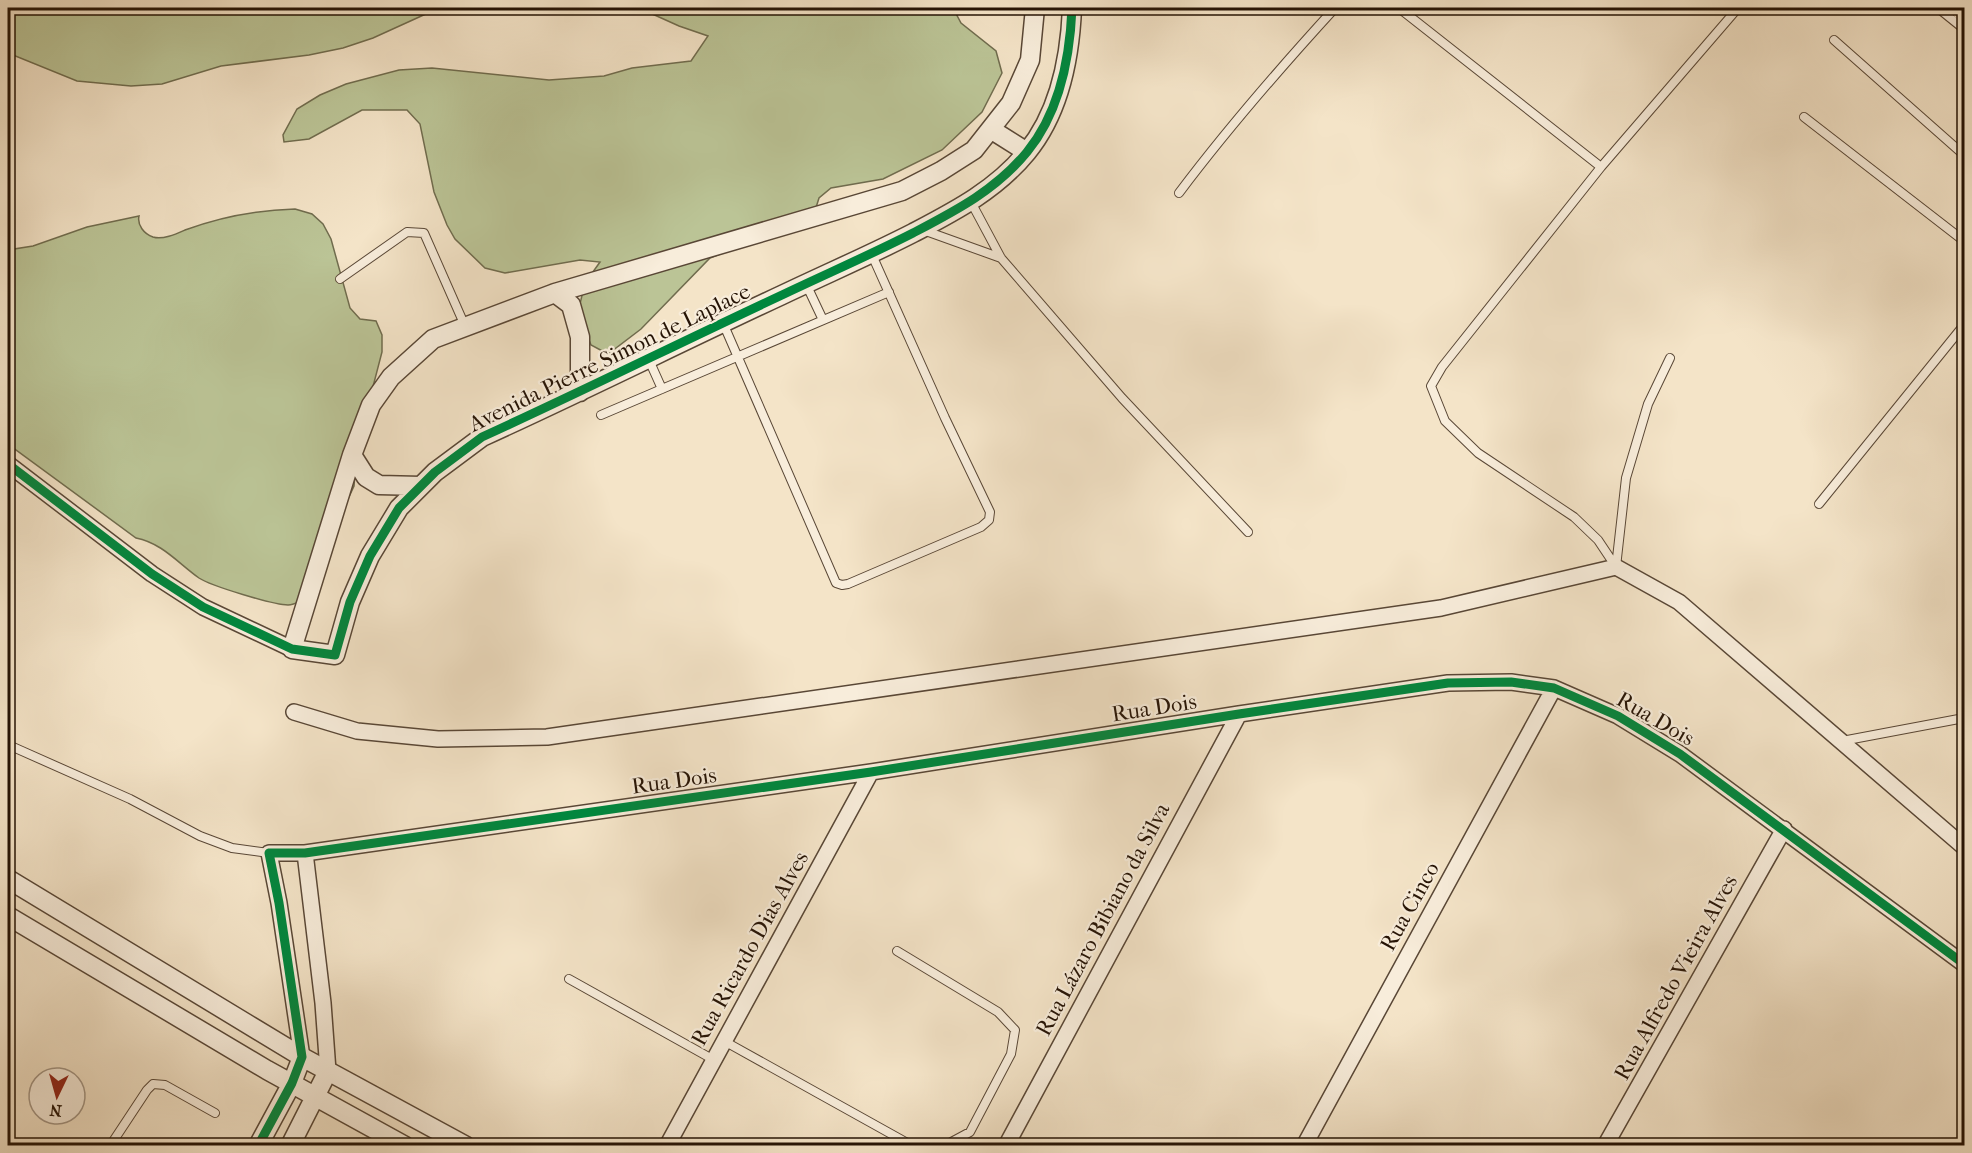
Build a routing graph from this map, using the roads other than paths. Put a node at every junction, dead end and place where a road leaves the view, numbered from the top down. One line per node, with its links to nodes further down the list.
1 (1035, 8): 10 (street)
2 (1072, 8): 11 (street, Avenida Pierre Simon de Laplace)
3 (1335, 8): 14 (lane)
4 (1399, 8): 13 (lane)
5 (1738, 8): 13 (lane)
6 (1938, 8): 7 (lane)
7 (1965, 29)
8 (1834, 40): 12 (lane)
9 (1804, 117): 17 (lane)
10 (992, 129): 11 (street); 22 (street)
11 (1027, 152): 15 (street, Avenida Pierre Simon de Laplace)
12 (1965, 155)
13 (1601, 167): 39 (lane)
14 (1179, 193)
15 (971, 202): 16 (street, Avenida Pierre Simon de Laplace); 19 (lane)
16 (920, 229): 18 (street, Avenida Pierre Simon de Laplace); 19 (lane)
17 (1965, 241)
18 (872, 254): 21 (street, Avenida Pierre Simon de Laplace); 23 (lane)
19 (1001, 258): 38 (lane)
20 (340, 279): 27 (lane)
21 (806, 284): 24 (lane); 25 (street, Avenida Pierre Simon de Laplace)
22 (555, 292): 27 (street); 32 (street)
23 (889, 292): 24 (lane); 28 (lane)
24 (823, 320): 28 (lane)
25 (723, 323): 28 (lane); 30 (street, Avenida Pierre Simon de Laplace)
26 (1965, 325): 37 (lane)
27 (465, 326): 34 (street)
28 (738, 356): 31 (lane)
29 (1670, 358): 39 (lane)
30 (648, 359): 31 (lane); 32 (street, Avenida Pierre Simon de Laplace)
31 (662, 388): 33 (lane)
32 (580, 392): 36 (street, Avenida Pierre Simon de Laplace)
33 (601, 415)
34 (352, 455): 36 (street); 40 (street)
35 (8, 464): 40 (street, Avenida Pierre Simon de Laplace)
36 (421, 486): 40 (street, Avenida Pierre Simon de Laplace)
37 (1819, 504)
38 (1248, 532)
39 (1616, 567): 42 (street); 45 (street)
40 (292, 649)
41 (1554, 688): 43 (street, Rua Dois); 48 (street, Rua Dois); 73 (street, Rua Cinco)
42 (294, 712)
43 (1239, 714): 47 (street, Rua Dois); 72 (street, Rua Lázaro Bibiano da Silva)
44 (1965, 718): 45 (lane)
45 (1842, 741): 49 (street)
46 (13, 747): 51 (lane)
47 (872, 772): 50 (street, Rua Dois); 57 (street, Rua Ricardo Dias Alves)
48 (1784, 830): 55 (street, Rua Dois); 74 (street, Rua Alfredo Vieira Alves)
49 (1965, 847)
50 (305, 853): 51 (street, Rua Dois); 60 (street)
51 (269, 854): 58 (street)
52 (8, 879): 58 (street)
53 (8, 916): 61 (street)
54 (897, 951): 71 (lane)
55 (1965, 964)
56 (569, 979): 59 (lane)
57 (724, 1041): 59 (street, Rua Ricardo Dias Alves); 70 (lane)
58 (302, 1057): 60 (street); 61 (street)
59 (714, 1060): 69 (street, Rua Ricardo Dias Alves)
60 (328, 1071): 62 (street); 68 (street)
61 (292, 1083): 62 (street); 65 (street)
62 (316, 1096): 66 (street); 67 (street)
63 (215, 1113): 64 (lane)
64 (110, 1146)
65 (258, 1146)
66 (290, 1146)
67 (405, 1146)
68 (466, 1146)
69 (667, 1146)
70 (930, 1146)
71 (944, 1146)
72 (1006, 1146)
73 (1304, 1146)
74 (1605, 1146)

